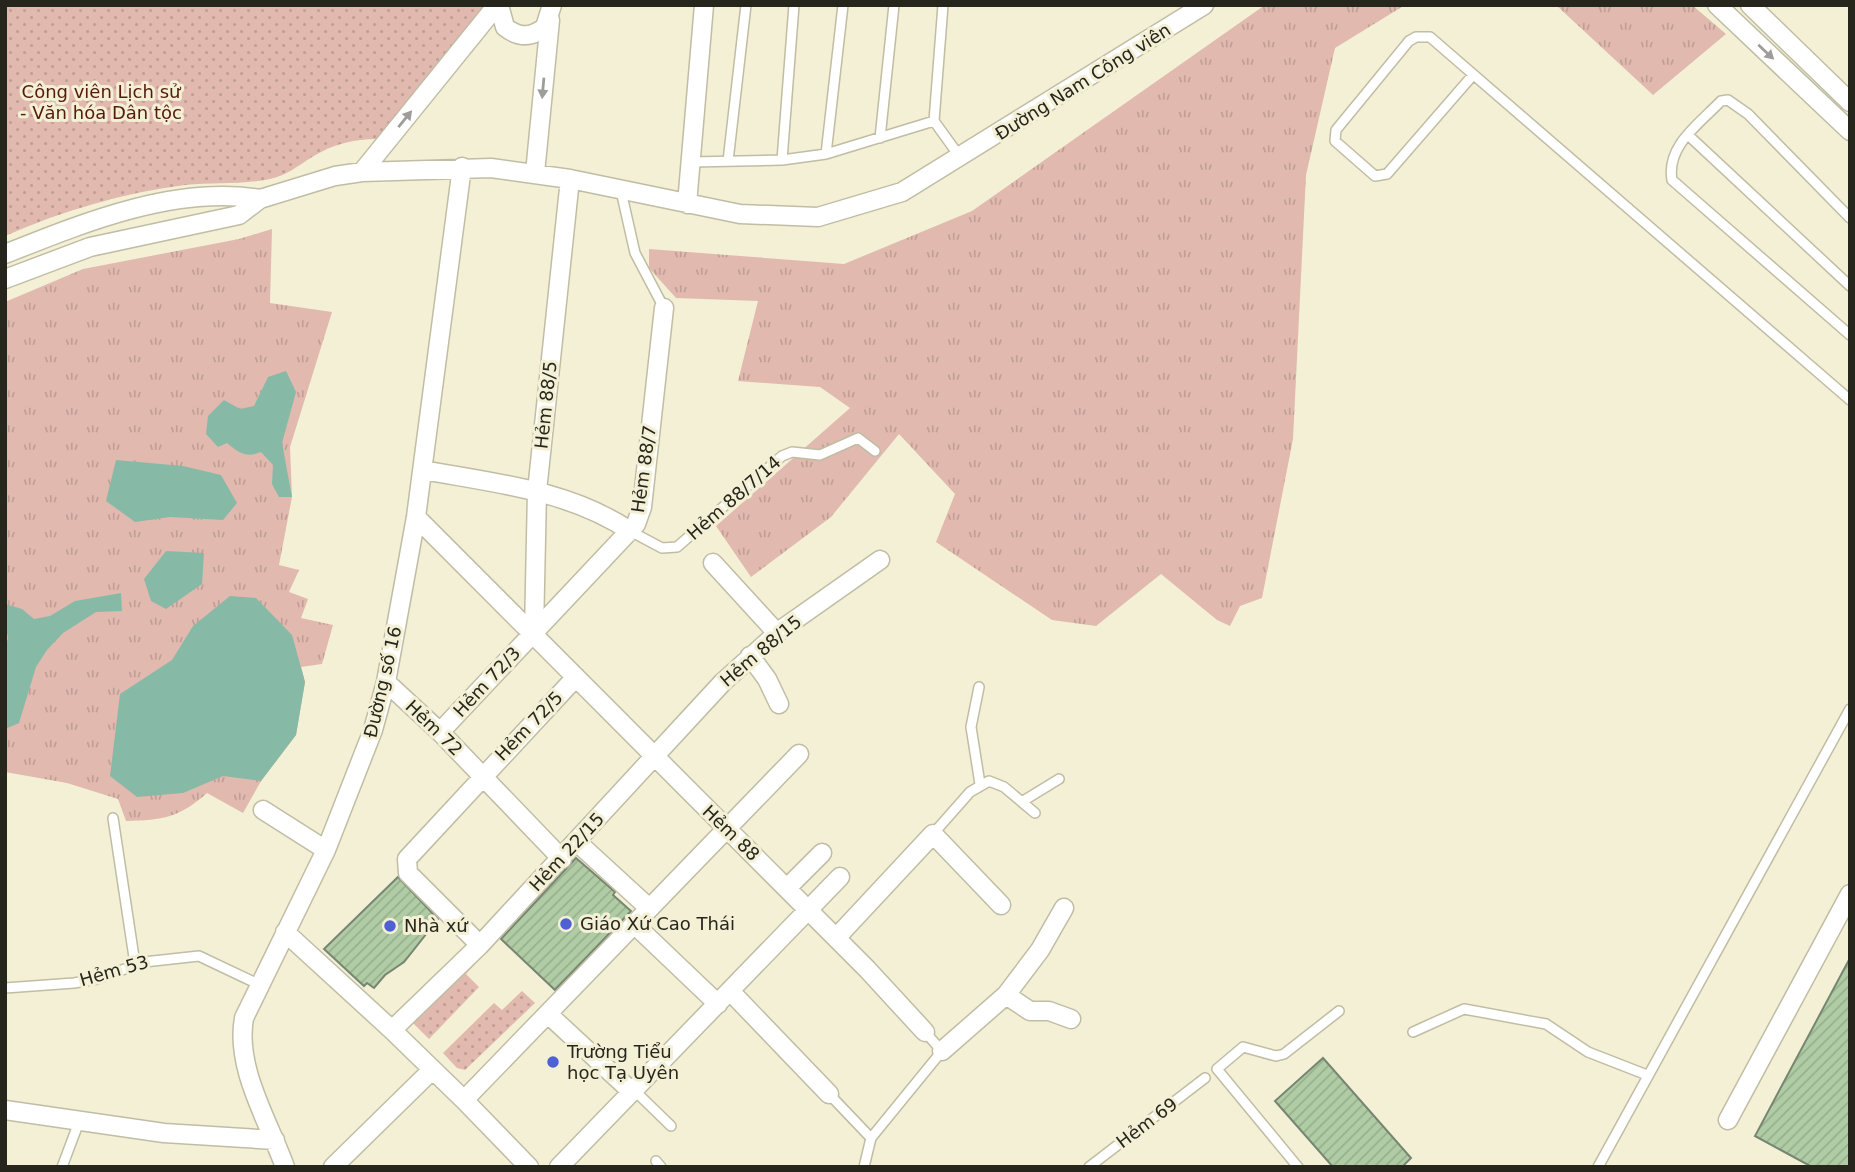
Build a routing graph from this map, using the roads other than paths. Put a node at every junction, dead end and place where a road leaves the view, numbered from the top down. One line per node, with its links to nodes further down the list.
1 (498, 5): 11 (street); 25 (street, one-way to 1)
2 (704, 5): 23 (street)
3 (746, 5): 22 (lane)
4 (794, 5): 21 (lane)
5 (843, 5): 19 (lane)
6 (894, 5): 18 (lane)
7 (943, 5): 15 (lane)
8 (1204, 5): 20 (street, Đường Nam Công viên)
9 (1717, 5): 12 (street)
10 (1754, 9): 12 (street); 14 (street)
11 (551, 13): 26 (street, one-way to 26)
12 (1742, 30): 16 (street, one-way to 16)
13 (1473, 75): 13 (lane); 37 (lane)
14 (1850, 102)
15 (934, 121): 18 (lane); 20 (lane)
16 (1850, 131)
17 (1688, 135): 31 (lane); 34 (lane); 36 (lane)
18 (880, 138): 19 (lane)
19 (826, 154): 21 (lane)
20 (961, 158): 30 (street, Đường Nam Công viên)
21 (782, 160): 22 (lane)
22 (728, 161): 23 (lane)
23 (691, 162): 30 (street)
24 (462, 167): 25 (street, Đường Nam Công viên); 26 (street, Đường Nam Công viên); 39 (street, Đường số 16)
25 (362, 172): 29 (street, Đường Nam Công viên)
26 (535, 173): 27 (street, Đường Nam Công viên)
27 (570, 179): 28 (street, Đường Nam Công viên); 40 (street, Hẻm 88/5)
28 (621, 191): 30 (street, Đường Nam Công viên); 35 (lane)
29 (260, 199): 32 (street); 33 (street)
30 (687, 204)
31 (1850, 218)
32 (5, 254)
33 (5, 279)
34 (1850, 286)
35 (664, 307): 42 (street, Hẻm 88/7)
36 (1850, 335)
37 (1850, 400)
38 (875, 452): 42 (lane, Hẻm 88/7/14)
39 (423, 470): 40 (street); 41 (street, Đường số 16)
40 (537, 491): 42 (street); 45 (street, Hẻm 88/5)
41 (416, 517): 45 (street, Hẻm 88); 49 (street, Đường số 16)
42 (630, 531): 45 (street, Hẻm 88/7)
43 (880, 560): 46 (street, Hẻm 88/15)
44 (713, 563): 46 (street)
45 (534, 632): 48 (street, Hẻm 88); 53 (street, Hẻm 72/3)
46 (778, 633): 47 (street, Hẻm 88/15)
47 (750, 656): 51 (street); 55 (street, Hẻm 88/15)
48 (576, 677): 55 (street, Hẻm 88); 56 (street, Hẻm 72/5)
49 (386, 682): 53 (street, Hẻm 72); 66 (street, Đường số 16)
50 (979, 687): 58 (lane)
51 (779, 704)
52 (1850, 709): 93 (lane)
53 (440, 732): 56 (street, Hẻm 72)
54 (799, 754): 63 (street)
55 (654, 757): 63 (street, Hẻm 88); 65 (street, Hẻm 22/15)
56 (482, 775): 68 (street, Hẻm 72); 79 (street, Hẻm 72/5)
57 (1059, 779): 59 (lane)
58 (980, 784): 59 (lane); 64 (lane)
59 (1023, 801): 61 (lane)
60 (263, 810): 66 (street)
61 (1035, 813)
62 (113, 818): 80 (lane)
63 (725, 828): 70 (street, Hẻm 88); 73 (street)
64 (933, 834): 72 (street); 78 (street)
65 (577, 842): 68 (street, Hẻm 22/15); 73 (street)
66 (326, 850): 77 (street, Đường số 16)
67 (822, 853): 70 (street)
68 (562, 859): 79 (street, Hẻm 22/15)
69 (840, 877): 75 (street)
70 (787, 888): 75 (street, Hẻm 88)
71 (1850, 894): 99 (street)
72 (1001, 905)
73 (649, 908): 76 (street)
74 (1064, 908): 83 (street)
75 (809, 911): 78 (street, Hẻm 88); 84 (street)
76 (634, 924): 84 (street); 86 (street)
77 (285, 932): 81 (street, Đường số 16); 88 (street)
78 (836, 938): 89 (street, Hẻm 88)
79 (480, 945): 88 (street, Hẻm 22/15)
80 (135, 964): 81 (lane, Hẻm 53); 82 (lane, Hẻm 53)
81 (258, 984): 103 (street, Đường số 16)
82 (5, 988)
83 (1006, 995): 87 (street); 91 (street)
84 (725, 998): 95 (street); 96 (street)
85 (1339, 1010): 111 (lane)
86 (548, 1014): 95 (street); 97 (street)
87 (1071, 1020)
88 (392, 1030): 92 (street)
89 (925, 1031): 91 (lane, Hẻm 88)
90 (1413, 1032): 93 (lane)
91 (942, 1051): 102 (lane)
92 (431, 1070): 97 (street); 106 (street)
93 (1647, 1074): 112 (lane)
94 (1205, 1078): 110 (lane, Hẻm 69)
95 (633, 1091): 101 (lane); 108 (street)
96 (829, 1094): 102 (lane)
97 (464, 1100): 107 (street)
98 (6, 1111): 100 (street)
99 (1728, 1120)
100 (79, 1122): 103 (street); 104 (lane)
101 (671, 1126)
102 (871, 1138): 109 (lane)
103 (275, 1140): 105 (street, Đường số 16)
104 (62, 1167)
105 (285, 1167)
106 (333, 1167)
107 (529, 1167)
108 (559, 1167)
109 (864, 1167)
110 (1089, 1167)
111 (1298, 1167)
112 (1598, 1167)

